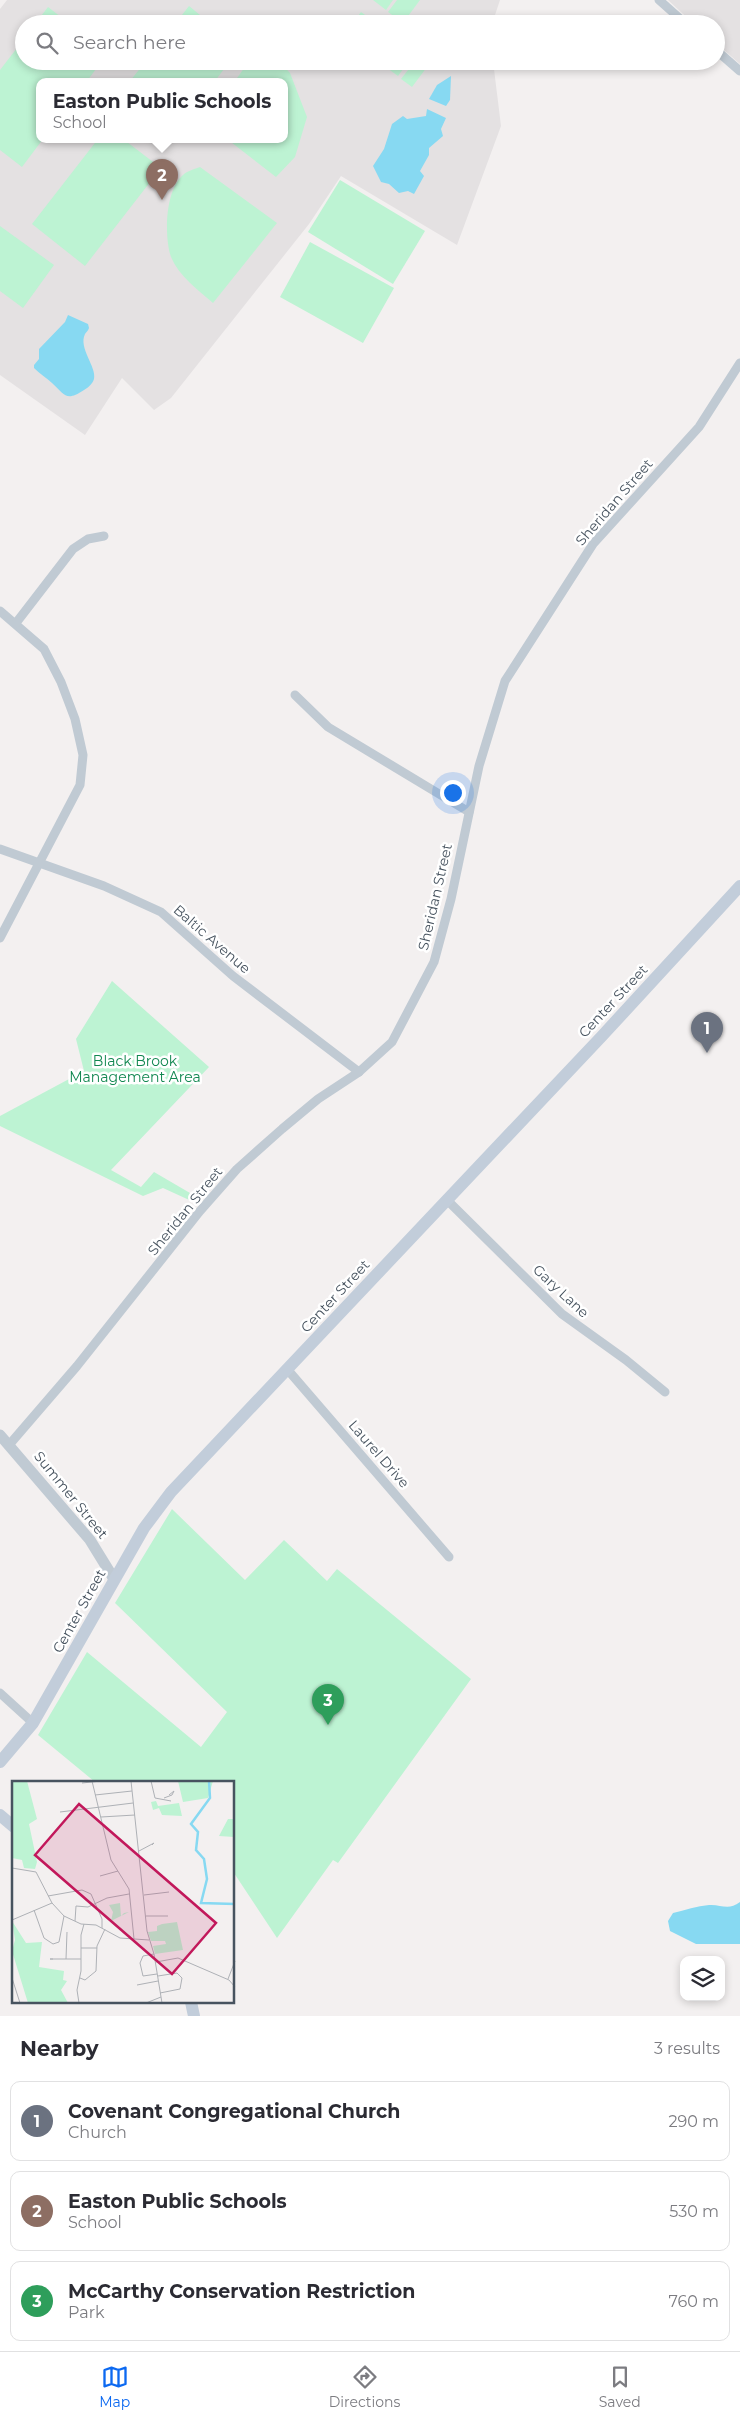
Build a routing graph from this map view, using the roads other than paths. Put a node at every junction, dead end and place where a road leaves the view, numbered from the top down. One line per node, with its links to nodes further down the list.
1 (659, 0): 2 (street)
2 (676, 15)
3 (725, 58): 4 (street)
4 (740, 71)
5 (740, 363): 10 (street, Sheridan Street)
6 (104, 536): 8 (street)
7 (0, 611): 8 (street)
8 (16, 623): 12 (street)
9 (295, 695): 10 (street)
10 (469, 812): 15 (street, Sheridan Street)
11 (0, 849): 12 (street, Baltic Avenue)
12 (38, 864): 14 (street); 15 (street, Baltic Avenue)
13 (740, 886): 16 (main road, Center Street)
14 (0, 938)
15 (359, 1072): 20 (street, Sheridan Street)
16 (447, 1200): 17 (main road, Center Street); 18 (street, Gary Lane)
17 (287, 1369): 21 (street, Laurel Drive); 22 (main road, Center Street)
18 (665, 1392)
19 (0, 1435): 20 (street, Summer Street)
20 (9, 1445): 22 (street, Summer Street)
21 (449, 1557)
22 (114, 1578): 24 (main road, Center Street)
23 (0, 1693): 24 (street)
24 (33, 1723): 25 (main road, Center Street)
25 (0, 1762)
26 (0, 1815): 27 (main road)
27 (12, 1825)

